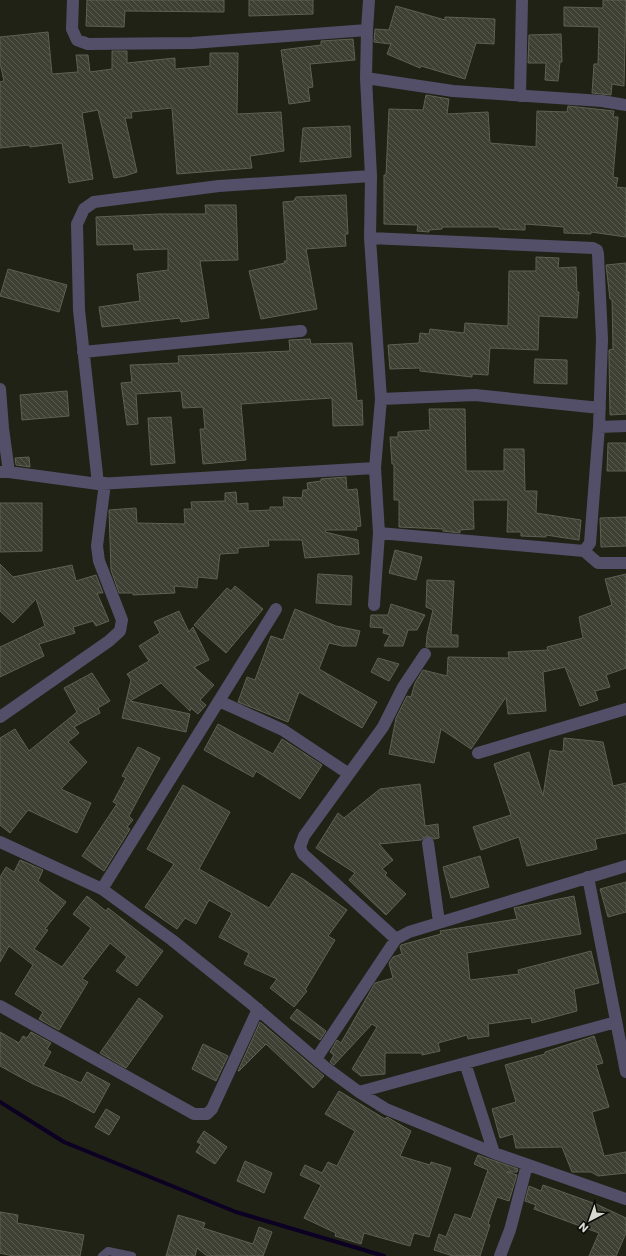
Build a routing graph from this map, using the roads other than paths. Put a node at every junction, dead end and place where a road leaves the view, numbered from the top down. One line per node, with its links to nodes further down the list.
1 (72, 0): 4 (street)
2 (369, 0): 4 (street)
3 (522, 0): 6 (street)
4 (367, 30): 5 (street)
5 (366, 78): 6 (street); 8 (street)
6 (520, 96): 7 (street)
7 (626, 105)
8 (371, 176): 9 (street); 11 (street)
9 (370, 238): 13 (street); 14 (street)
10 (301, 331): 11 (street)
11 (83, 352): 19 (street)
12 (0, 389): 18 (street)
13 (381, 399): 14 (street); 17 (street)
14 (600, 408): 16 (street)
15 (626, 426): 16 (street)
16 (599, 427): 21 (street)
17 (375, 468): 19 (street); 20 (street)
18 (5, 472): 19 (street)
19 (101, 483): 28 (street)
20 (379, 532): 21 (street); 23 (street)
21 (584, 551): 22 (street)
22 (626, 563)
23 (374, 605)
24 (276, 609): 26 (street)
25 (425, 654): 30 (street)
26 (219, 701): 30 (street); 35 (street)
27 (626, 709): 29 (street)
28 (0, 717)
29 (478, 753)
30 (350, 774): 37 (street)
31 (0, 842): 35 (street)
32 (428, 843): 36 (street)
33 (626, 866): 34 (street)
34 (588, 877): 36 (street); 40 (street)
35 (102, 889): 39 (street)
36 (439, 922): 37 (street)
37 (396, 940): 41 (street)
38 (0, 1006): 39 (street)
39 (258, 1009): 41 (street)
40 (616, 1022): 42 (street); 43 (street)
41 (316, 1059): 44 (street)
42 (465, 1063): 44 (street); 45 (street)
43 (626, 1072)
44 (359, 1092): 45 (street)
45 (494, 1153): 46 (street)
46 (527, 1165): 47 (street); 50 (street)
47 (626, 1199)
48 (102, 1256): 49 (lane)
49 (132, 1256)
50 (500, 1256)

